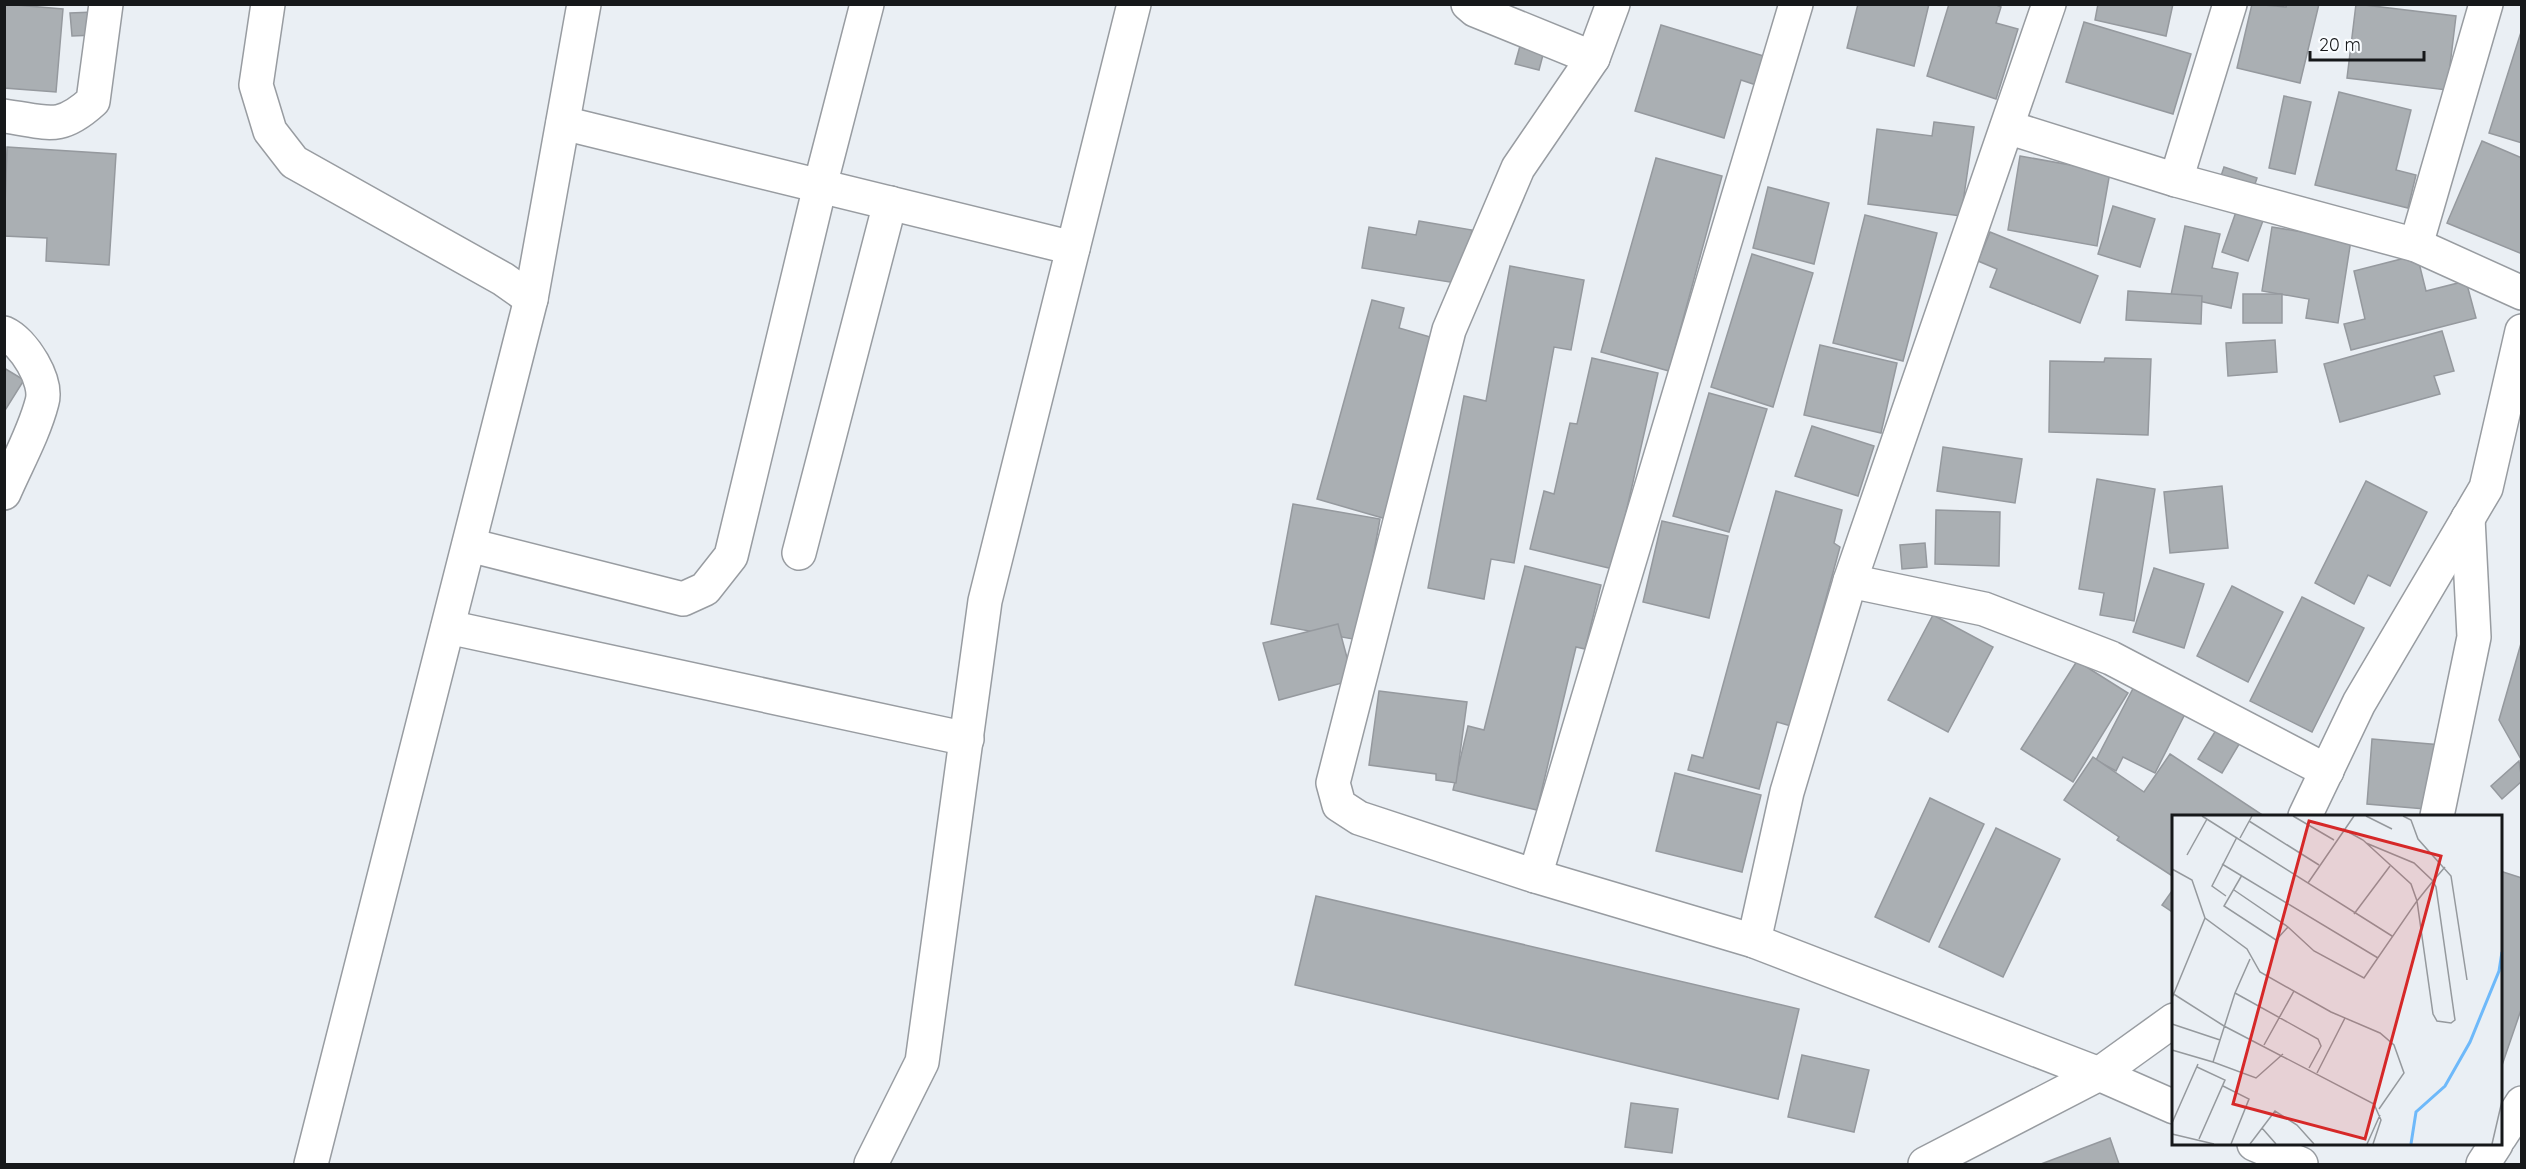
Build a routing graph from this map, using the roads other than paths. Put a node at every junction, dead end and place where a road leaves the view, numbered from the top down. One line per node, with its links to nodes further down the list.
1 (106, 4): 13 (street)
2 (268, 4): 22 (street)
3 (584, 4): 14 (street)
4 (867, 4): 17 (street)
5 (1134, 4): 20 (street)
6 (1468, 4): 12 (street)
7 (1613, 4): 12 (street)
8 (1796, 4): 35 (street)
9 (2049, 4): 15 (street)
10 (2230, 4): 16 (street)
11 (2486, 4): 19 (street)
12 (1593, 58): 35 (street)
13 (4, 116)
14 (563, 123): 17 (street); 22 (street)
15 (2007, 127): 16 (street); 29 (street)
16 (2176, 180): 19 (street)
17 (820, 186): 18 (street); 27 (street)
18 (890, 203): 20 (street); 28 (street)
19 (2416, 245): 21 (street)
20 (1073, 248): 31 (street)
21 (2522, 293)
22 (531, 298): 27 (street)
23 (2522, 331): 26 (street)
24 (4, 333): 25 (street)
25 (4, 493)
26 (2468, 518): 32 (street); 34 (street)
27 (469, 545): 30 (street)
28 (799, 553)
29 (1850, 581): 32 (street); 36 (street)
30 (448, 627): 31 (street); 45 (street)
31 (967, 739): 46 (street)
32 (2327, 771): 33 (street)
33 (2305, 815)
34 (2438, 815)
35 (1535, 876): 36 (street)
36 (1754, 941): 38 (street)
37 (2172, 1021): 38 (street)
38 (2099, 1074): 40 (street); 47 (street)
39 (2522, 1103): 41 (street)
40 (2172, 1106)
41 (2502, 1134)
42 (2258, 1145): 48 (street)
43 (2310, 1145): 48 (street)
44 (2495, 1145): 49 (street)
45 (311, 1164)
46 (871, 1164)
47 (1925, 1164)
48 (2300, 1164)
49 (2483, 1164)

